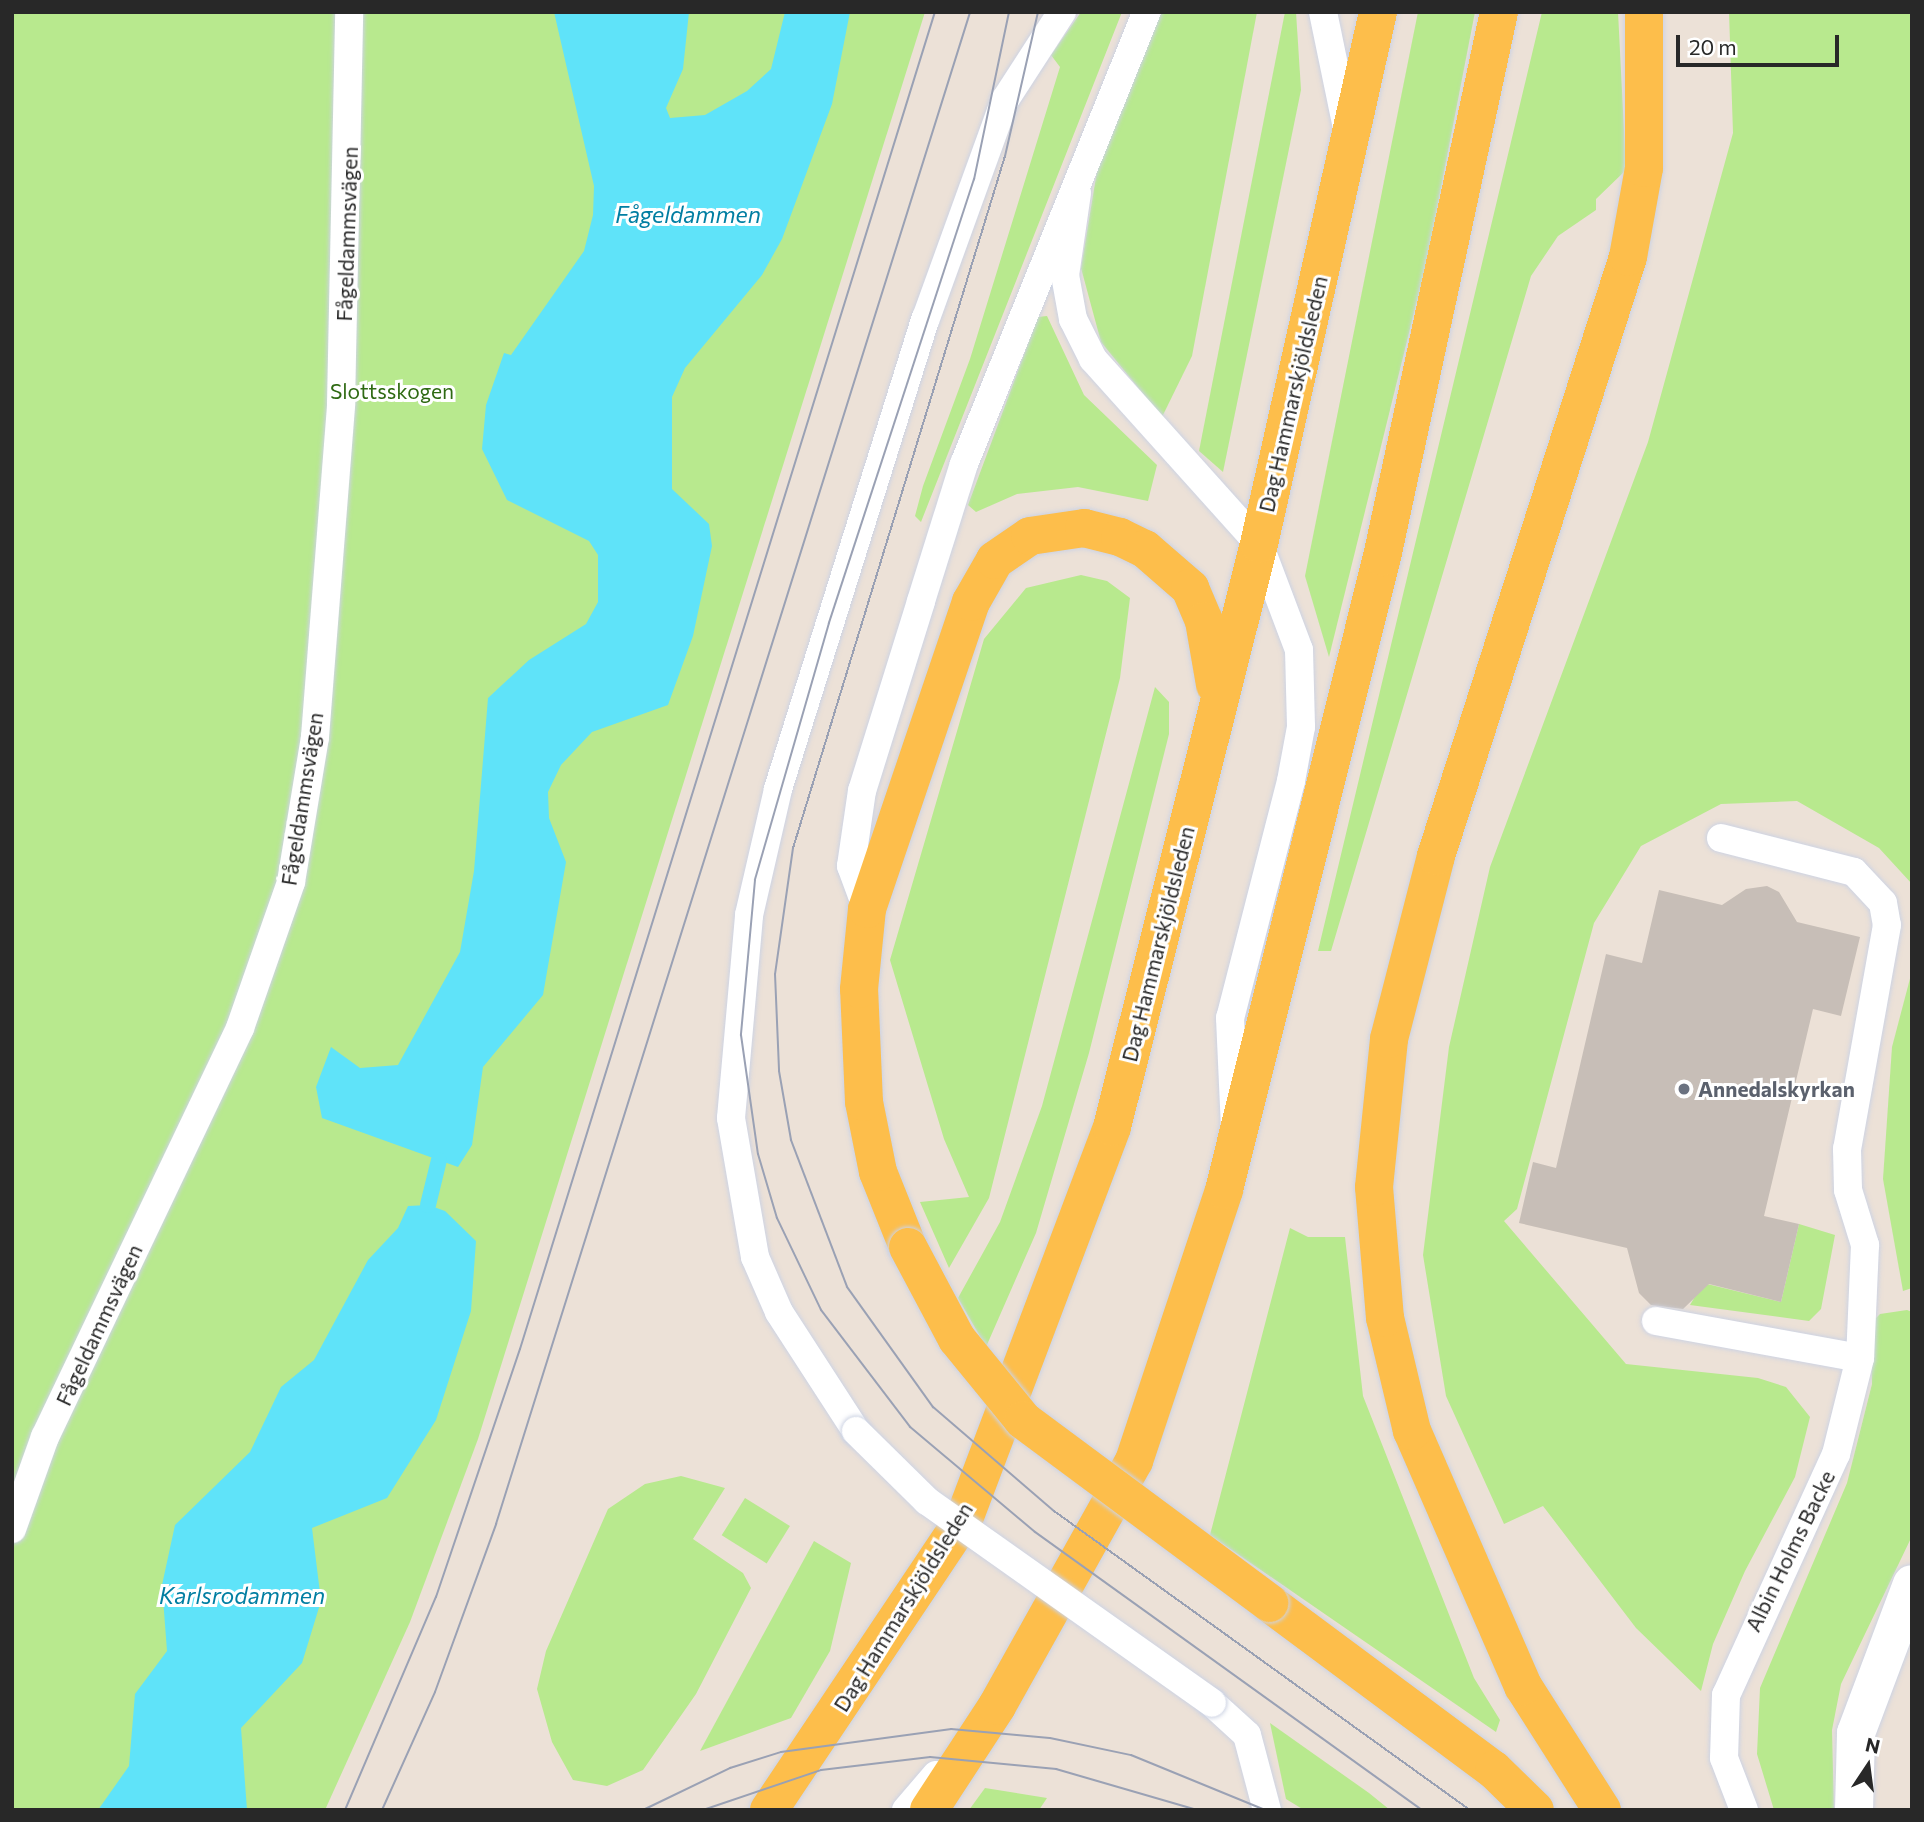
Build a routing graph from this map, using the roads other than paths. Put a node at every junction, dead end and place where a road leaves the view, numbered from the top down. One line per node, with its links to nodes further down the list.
1 (349, 12): 17 (lane, Fågeldammsvägen)
2 (1062, 12): 23 (lane, bridge)
3 (1147, 12): 9 (lane)
4 (1323, 12): 8 (lane)
5 (1378, 12): 8 (main road, Dag Hammarskjöldsleden)
6 (1499, 12): 14 (main road)
7 (1644, 12): 25 (main road)
8 (1351, 145): 10 (main road, Dag Hammarskjöldsleden)
9 (1077, 192): 10 (lane); 13 (lane)
10 (1259, 544): 11 (main road, Dag Hammarskjöldsleden); 14 (lane)
11 (1218, 700): 13 (main road); 20 (main road, Dag Hammarskjöldsleden)
12 (1721, 838): 16 (lane, Albin Holms Backe)
13 (867, 909): 24 (main road, bridge)
14 (1238, 1146): 19 (main road)
15 (1656, 1321): 16 (lane)
16 (1860, 1358): 26 (lane, Albin Holms Backe)
17 (12, 1529)
18 (1912, 1584): 27 (street)
19 (997, 1706): 21 (lane); 22 (main road)
20 (769, 1810)
21 (906, 1810)
22 (929, 1810)
23 (1267, 1810)
24 (1535, 1810)
25 (1602, 1810)
26 (1744, 1810)
27 (1854, 1810)

